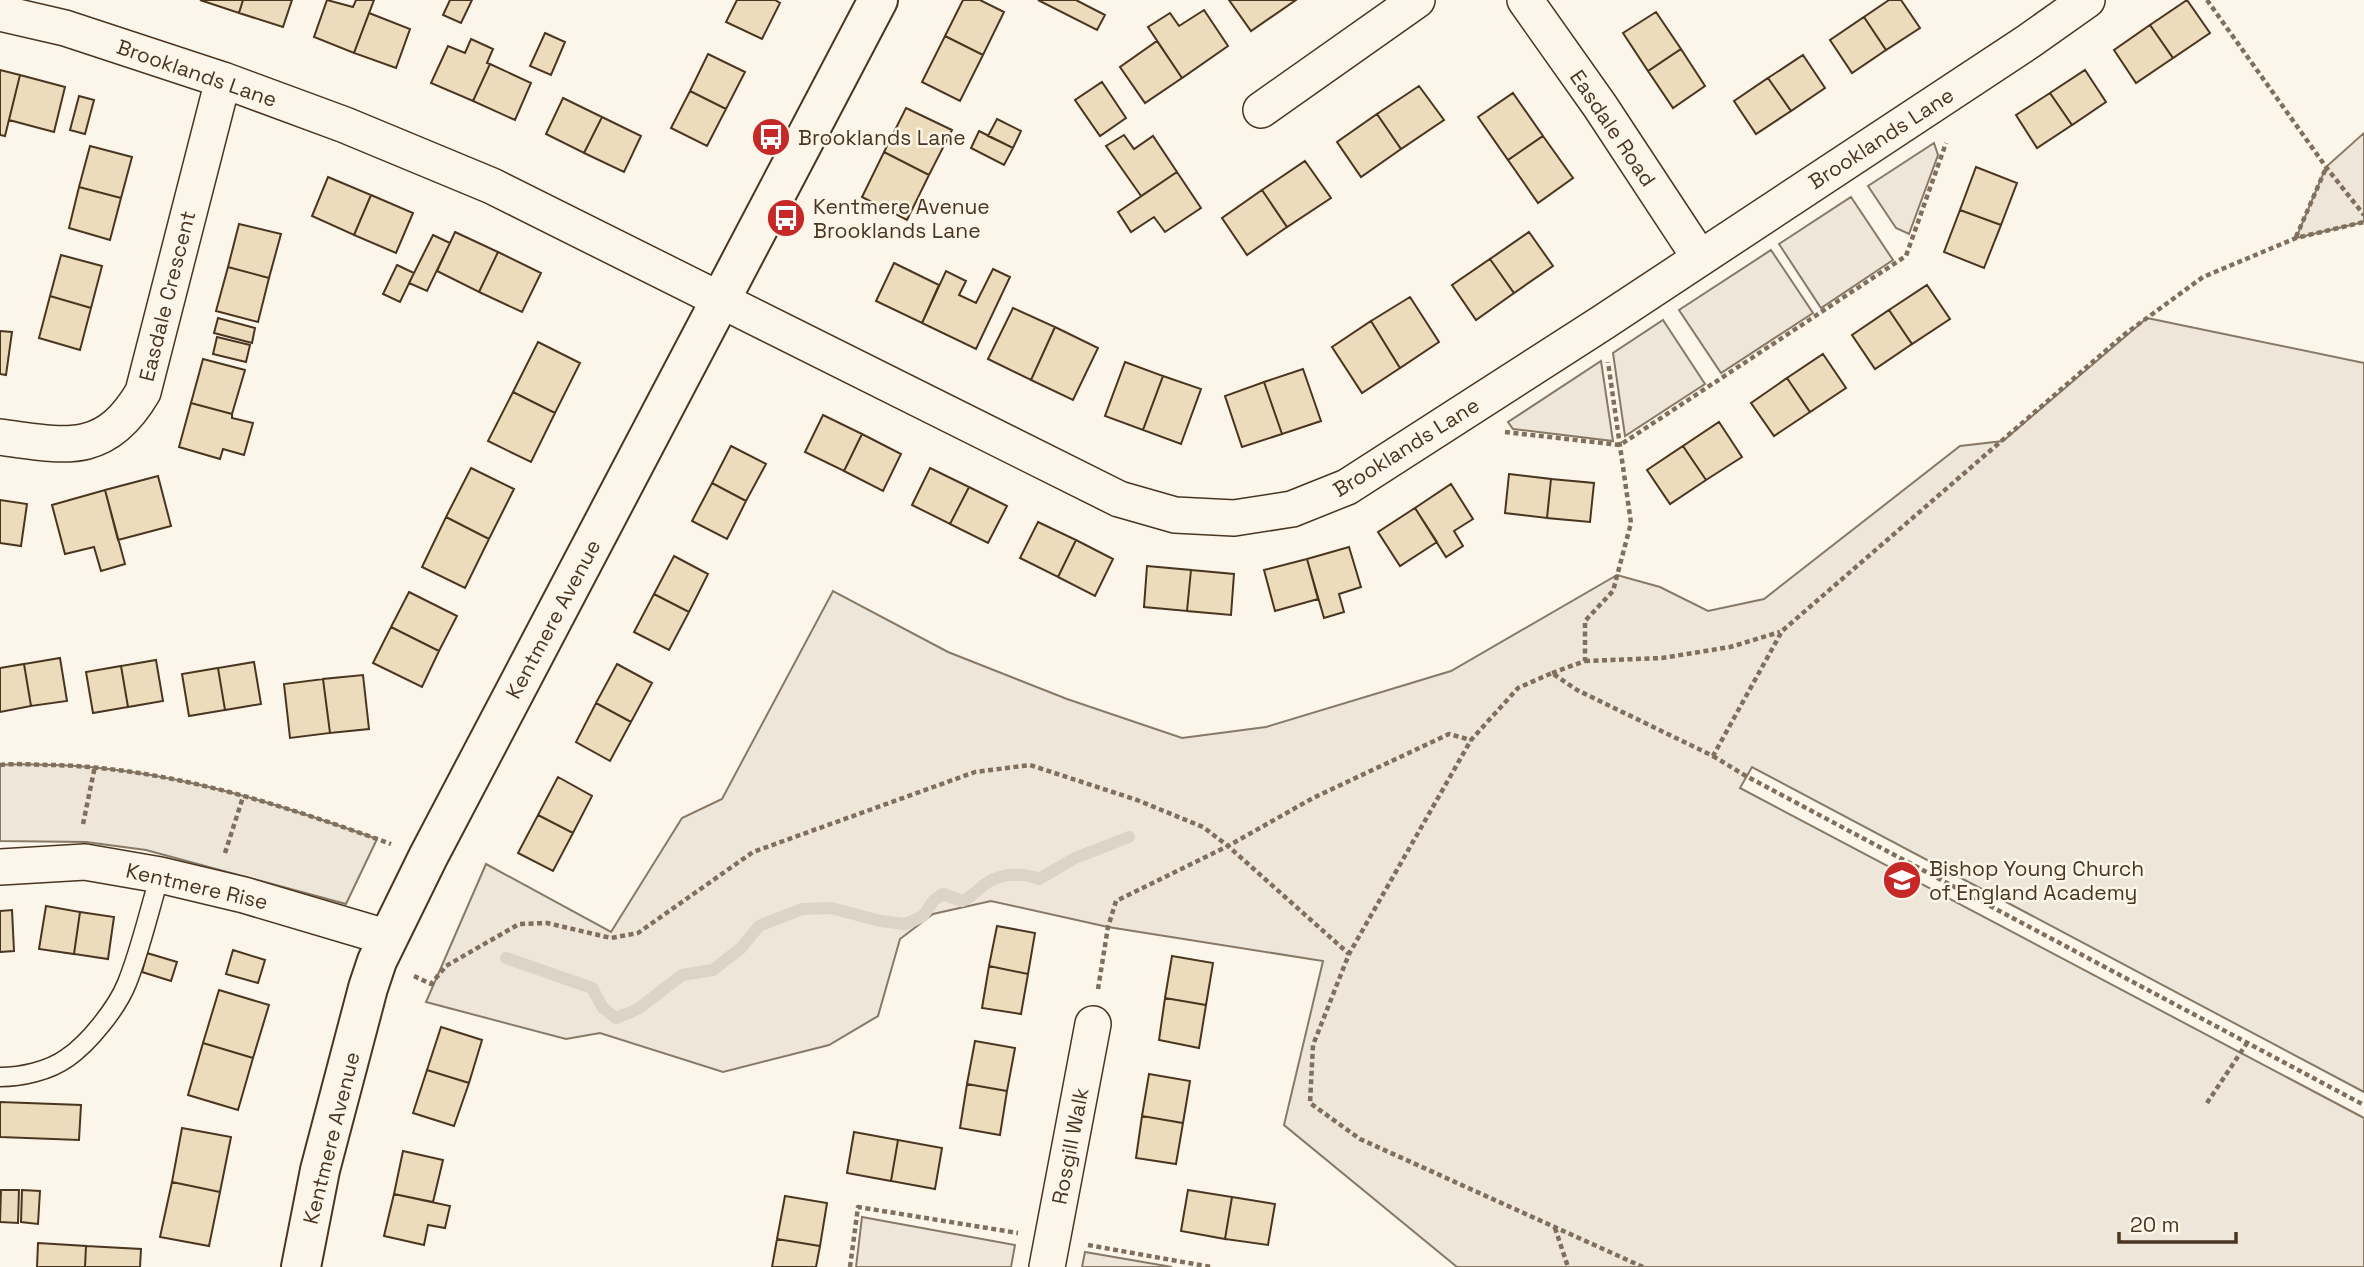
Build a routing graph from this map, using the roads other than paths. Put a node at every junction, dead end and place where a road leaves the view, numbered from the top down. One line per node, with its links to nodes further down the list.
1 (878, 0): 9 (street, Kentmere Avenue)
2 (1417, 0): 7 (street)
3 (1525, 0): 8 (street, Easdale Road)
4 (2087, 0): 8 (street, Brooklands Lane)
5 (0, 13): 6 (street, Brooklands Lane)
6 (223, 80): 9 (street, Brooklands Lane); 10 (street, Easdale Crescent)
7 (1261, 110)
8 (1700, 258): 9 (street, Brooklands Lane)
9 (721, 299): 13 (street, Kentmere Avenue)
10 (0, 437)
11 (0, 867): 12 (street, Kentmere Rise)
12 (160, 875): 13 (street, Kentmere Rise); 15 (lane)
13 (383, 949): 17 (street, Kentmere Avenue)
14 (1093, 1024): 16 (street, Rosgill Walk)
15 (0, 1077)
16 (1050, 1253)
17 (301, 1267)

